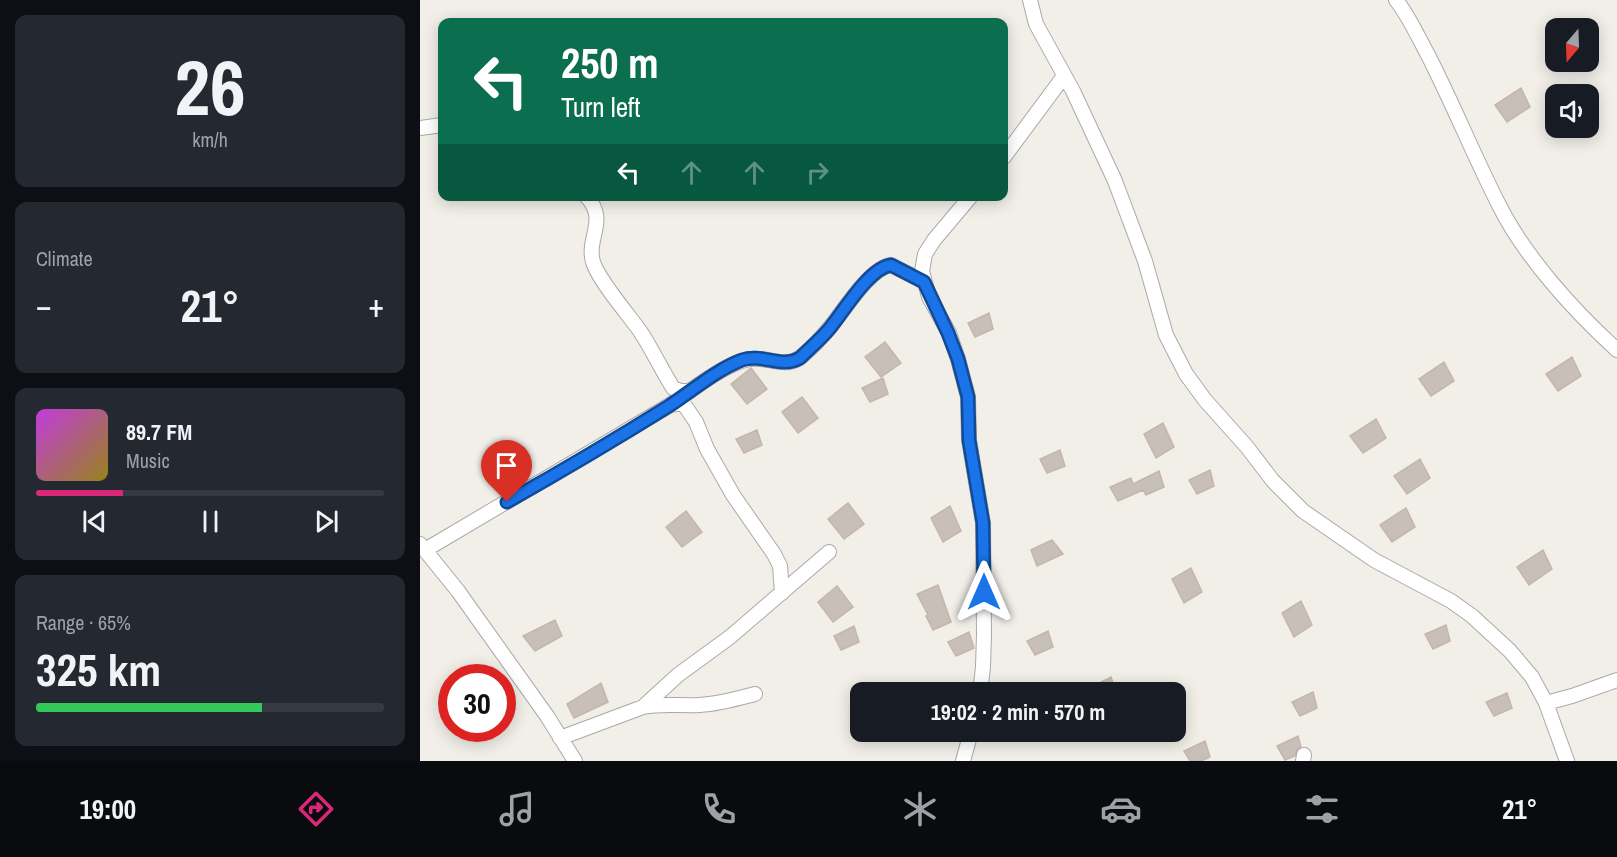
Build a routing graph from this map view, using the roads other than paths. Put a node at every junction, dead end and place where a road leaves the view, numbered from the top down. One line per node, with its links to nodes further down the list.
1 (1030, 0): 3 (street)
2 (1396, 0): 10 (street)
3 (1064, 76): 6 (street); 19 (street)
4 (438, 125): 5 (street)
5 (420, 128)
6 (1008, 152)
7 (591, 201): 11 (street)
8 (967, 201): 9 (street)
9 (924, 282): 11 (street); 17 (street)
10 (1617, 350)
11 (690, 391): 12 (street)
12 (670, 405): 13 (street); 15 (street)
13 (422, 547): 21 (street)
14 (829, 552): 15 (street)
15 (782, 592): 20 (street)
16 (1617, 680): 19 (street)
17 (981, 682)
18 (755, 694): 20 (street)
19 (1546, 703): 25 (street)
20 (643, 707): 21 (street)
21 (560, 738): 23 (street)
22 (968, 742): 24 (street)
23 (575, 761)
24 (963, 761)
25 (1567, 761)

